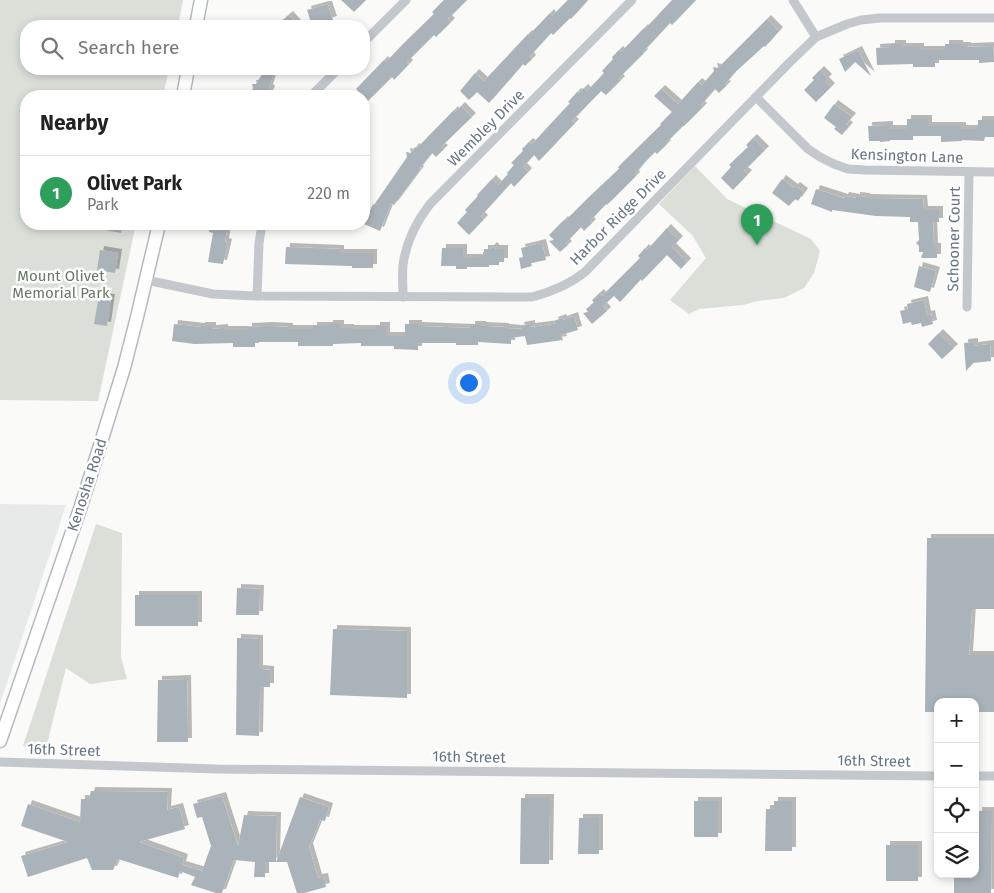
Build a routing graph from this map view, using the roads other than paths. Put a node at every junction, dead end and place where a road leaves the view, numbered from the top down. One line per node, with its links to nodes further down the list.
1 (201, 0): 6 (street)
2 (406, 0): 7 (street)
3 (632, 0): 20 (street, Wembley Drive)
4 (793, 0): 8 (street)
5 (994, 18): 8 (street, Harbor Ridge Drive)
6 (197, 20)
7 (370, 36)
8 (816, 37): 13 (street, Harbor Ridge Drive)
9 (187, 75): 11 (street)
10 (332, 75): 12 (street)
11 (184, 90)
12 (317, 90)
13 (756, 97): 14 (street, Kensington Lane); 20 (street, Harbor Ridge Drive)
14 (968, 172): 15 (street, Kensington Lane); 21 (street, Schooner Court)
15 (994, 172)
16 (158, 230): 18 (street, Kenosha Road)
17 (261, 230): 19 (street)
18 (146, 280): 19 (street, Harbor Ridge Drive); 22 (street, Kenosha Road)
19 (257, 296): 20 (street, Harbor Ridge Drive)
20 (403, 297)
21 (967, 307)
22 (0, 741)
23 (0, 762): 24 (street, 16th Street)
24 (934, 776)
25 (979, 776): 26 (street)
26 (994, 776)

